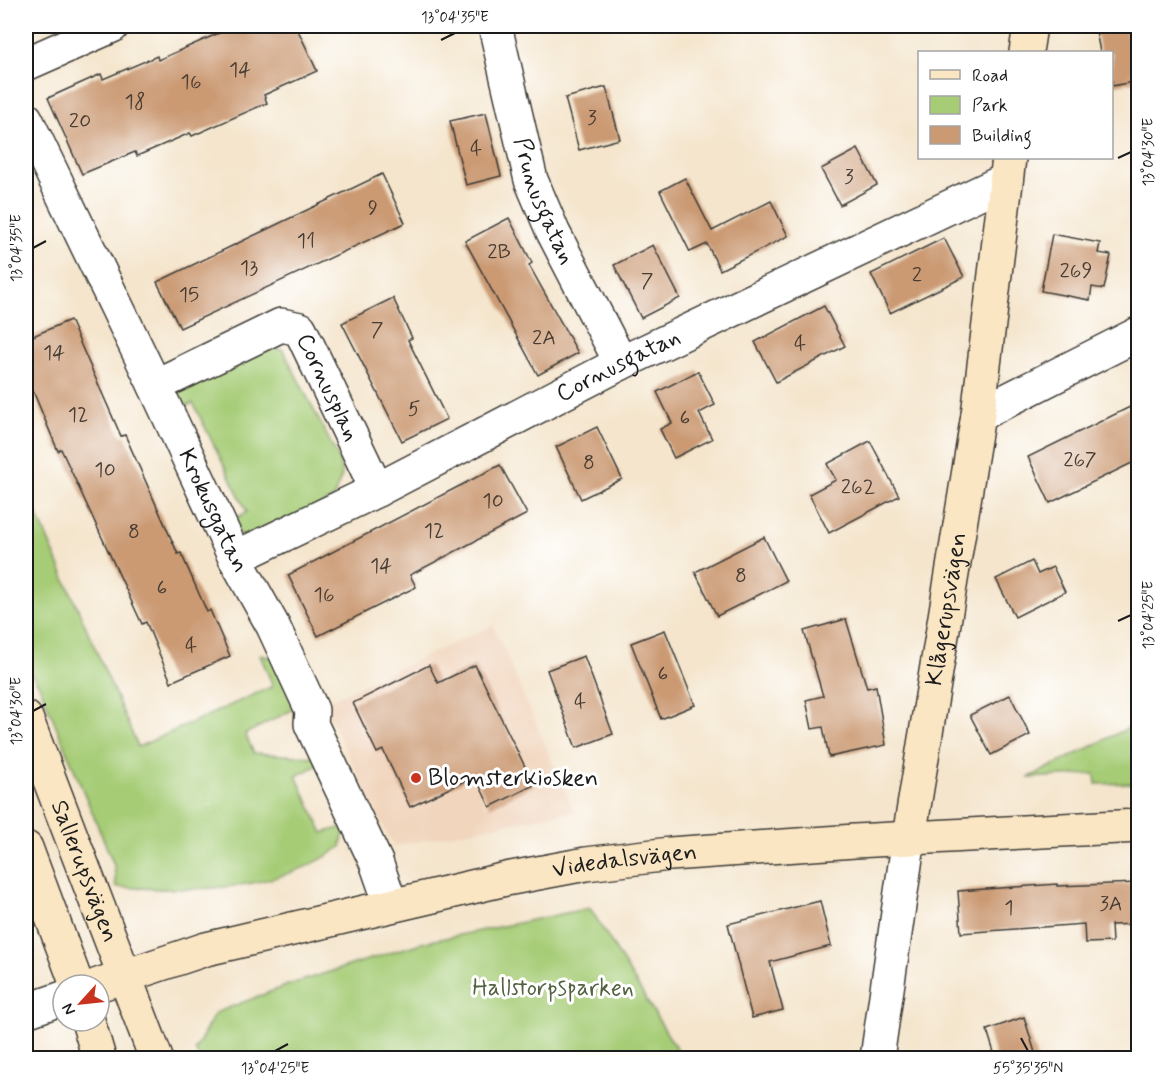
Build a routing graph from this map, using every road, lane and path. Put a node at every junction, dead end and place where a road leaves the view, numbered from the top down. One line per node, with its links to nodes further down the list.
1 (112, 26): 5 (street)
2 (495, 26): 9 (street, Prunusgatan)
3 (1030, 26): 4 (street)
4 (1026, 51)
5 (26, 63)
6 (26, 119): 10 (street, Krokusgatan)
7 (1007, 169): 9 (street, Cornusgatan); 11 (street, Klågerupsvägen)
8 (1138, 334): 11 (street)
9 (621, 363): 12 (street, Cornusgatan)
10 (155, 386): 12 (street, Cornusplan); 13 (street, Krokusgatan)
11 (978, 415): 16 (street, Klågerupsvägen)
12 (377, 490): 13 (street, Cornusgatan)
13 (235, 558): 18 (street, Krokusgatan)
14 (26, 718): 20 (street, Sallerupsvägen)
15 (1138, 826): 16 (street, Videdalsvägen)
16 (909, 837): 18 (street, Videdalsvägen); 27 (street, Klågerupsvägen)
17 (26, 848): 19 (street, Sallerupsvägen)
18 (391, 905): 21 (street, Videdalsvägen)
19 (73, 973)
20 (109, 973)
21 (111, 980): 26 (street, Sallerupsvägen)
22 (51, 1002): 23 (street)
23 (26, 1011)
24 (91, 1033): 25 (street)
25 (99, 1059)
26 (156, 1059)
27 (877, 1059)

